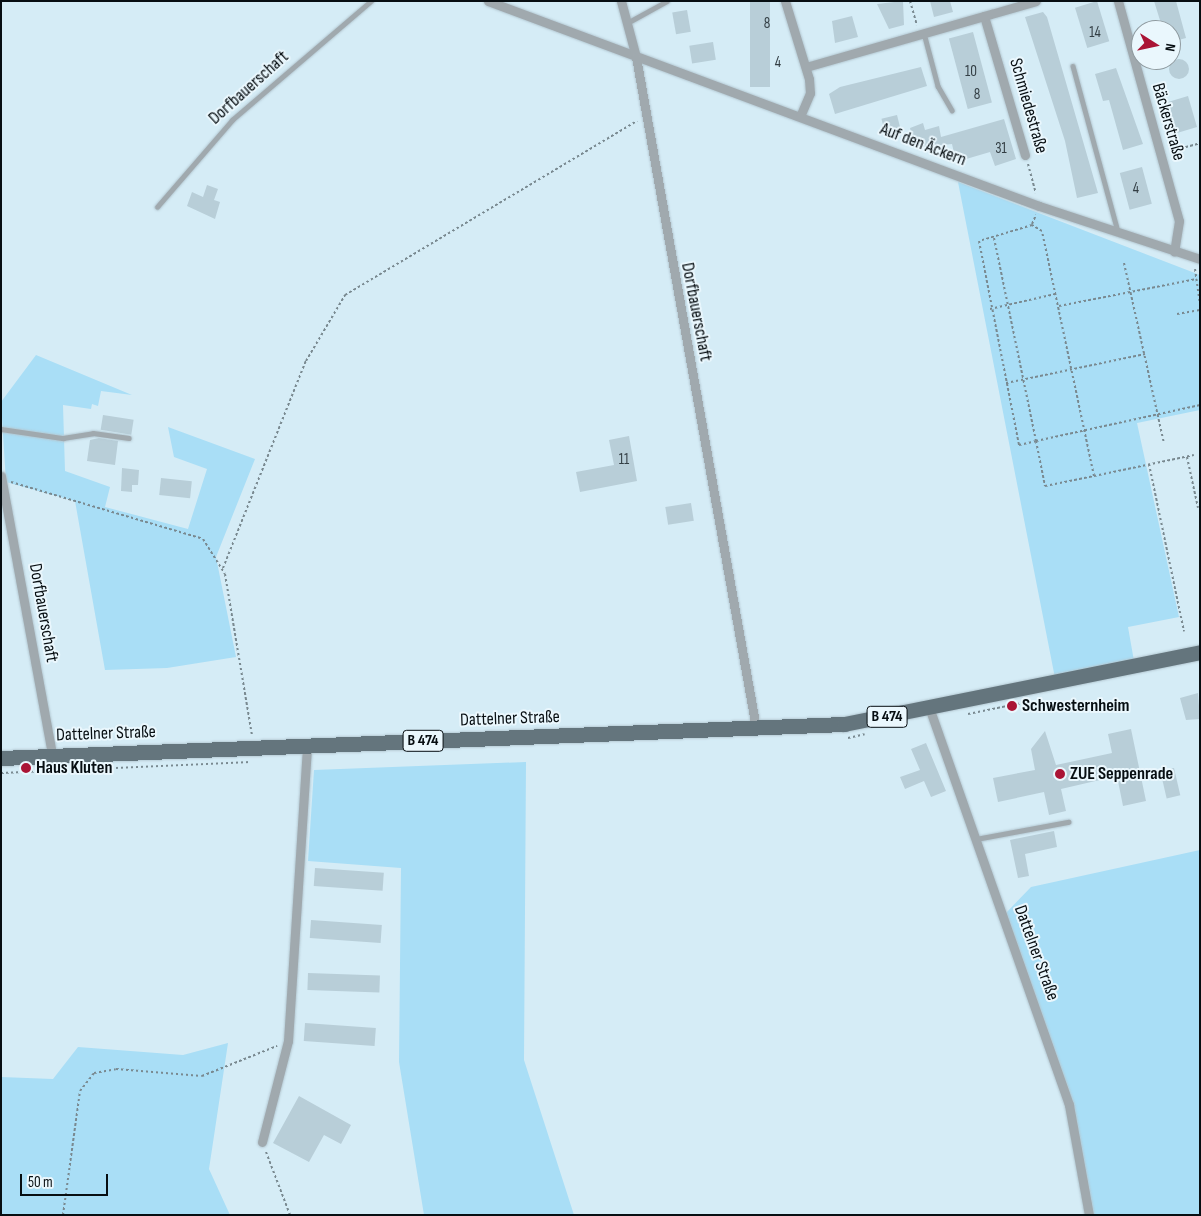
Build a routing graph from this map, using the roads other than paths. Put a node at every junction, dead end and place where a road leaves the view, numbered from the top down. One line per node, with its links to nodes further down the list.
1 (371, 1): 17 (lane, Dorfbauerschaft)
2 (488, 1): 11 (street)
3 (621, 1): 9 (street, Dorfbauerschaft)
4 (667, 1): 9 (lane)
5 (786, 1): 13 (street)
6 (1036, 1): 8 (street)
7 (1118, 1): 19 (street, Bäckerstraße)
8 (984, 16): 10 (street); 16 (street, Schmiedestraße)
9 (629, 22): 11 (street, Dorfbauerschaft)
10 (922, 34): 13 (street); 14 (lane)
11 (636, 57): 15 (street, Auf den Äckern); 26 (street, Dorfbauerschaft)
12 (1073, 66): 18 (lane)
13 (806, 67): 15 (street)
14 (952, 110)
15 (800, 116): 18 (street, Auf den Äckern)
16 (1025, 155)
17 (157, 207)
18 (1118, 232): 19 (street, Auf den Äckern)
19 (1174, 252): 20 (street, Auf den Äckern)
20 (1197, 259)
21 (1, 429): 22 (lane)
22 (129, 438)
23 (2, 478): 28 (street, Dorfbauerschaft)
24 (1200, 652): 25 (main road, Dattelner Straße / B 474)
25 (930, 710): 26 (main road, Dattelner Straße / B 474); 31 (street, Dattelner Straße)
26 (756, 728): 27 (main road, Dattelner Straße / B 474)
27 (307, 746): 28 (main road, Dattelner Straße / B 474); 32 (street)
28 (52, 755): 29 (main road, Dattelner Straße / B 474)
29 (1, 758)
30 (1068, 822): 31 (lane)
31 (974, 840): 33 (street, Dattelner Straße)
32 (262, 1142)
33 (1089, 1215)

